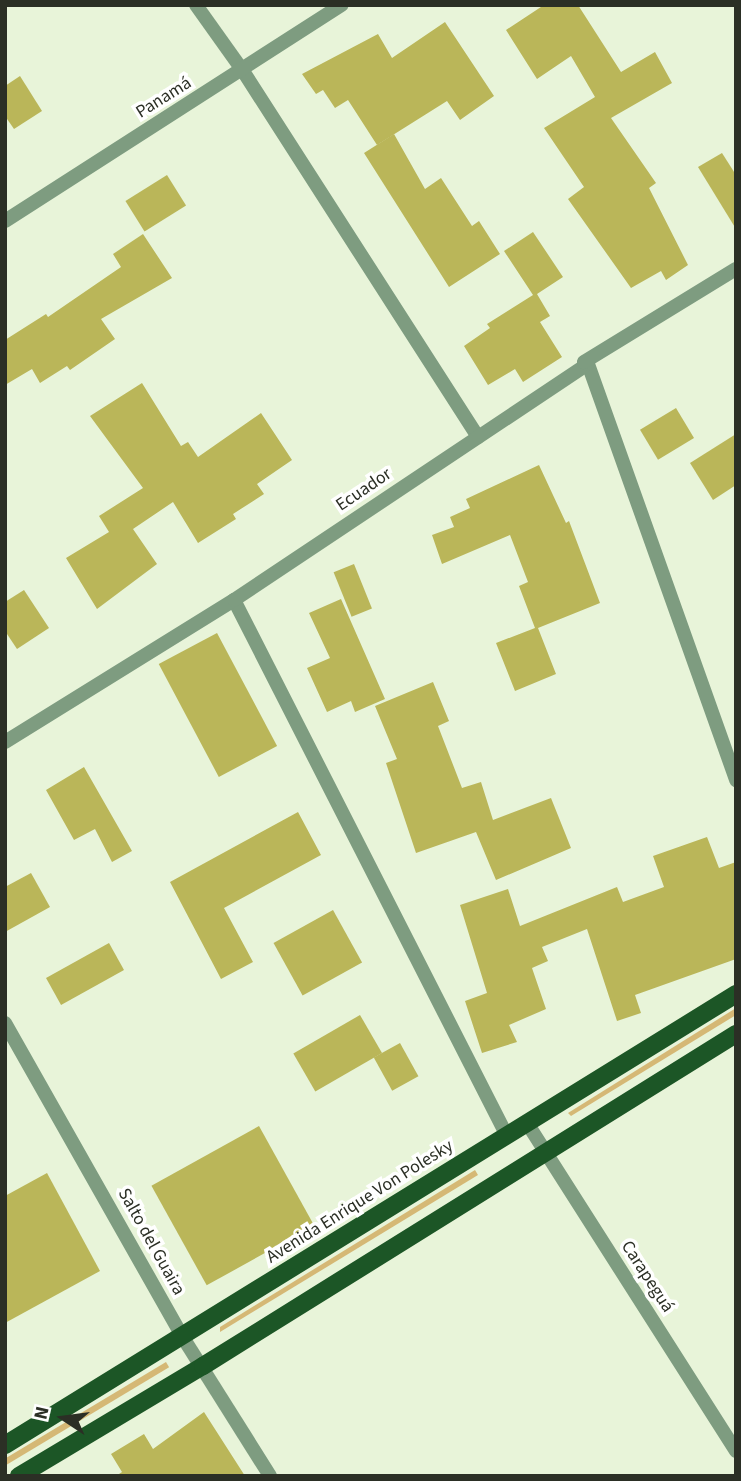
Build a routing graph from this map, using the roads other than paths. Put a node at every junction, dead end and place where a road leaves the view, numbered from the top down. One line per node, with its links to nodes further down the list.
1 (196, 5): 3 (street)
2 (342, 5): 3 (street, Panamá)
3 (243, 71): 4 (street, Panamá); 7 (street)
4 (5, 221)
5 (736, 268): 6 (street, Ecuador)
6 (588, 364): 7 (street, Ecuador); 10 (street)
7 (478, 437): 8 (street, Ecuador)
8 (234, 600): 9 (street, Ecuador); 15 (street)
9 (5, 742)
10 (736, 780)
11 (736, 994): 14 (main road, Avenida Enrique Von Polesky)
12 (5, 1024): 17 (street, Salto del Guaira)
13 (736, 1034): 16 (main road)
14 (527, 1123): 15 (main road, Avenida Enrique Von Polesky); 16 (street, Carapeguá)
15 (506, 1136): 17 (main road, Avenida Enrique Von Polesky)
16 (544, 1152): 18 (main road); 20 (street, Carapeguá)
17 (182, 1336): 18 (street, Salto del Guaira); 19 (main road, Avenida Enrique Von Polesky)
18 (203, 1366): 21 (main road); 22 (street, Salto del Guaira)
19 (5, 1445)
20 (736, 1451)
21 (19, 1476)
22 (270, 1476)

